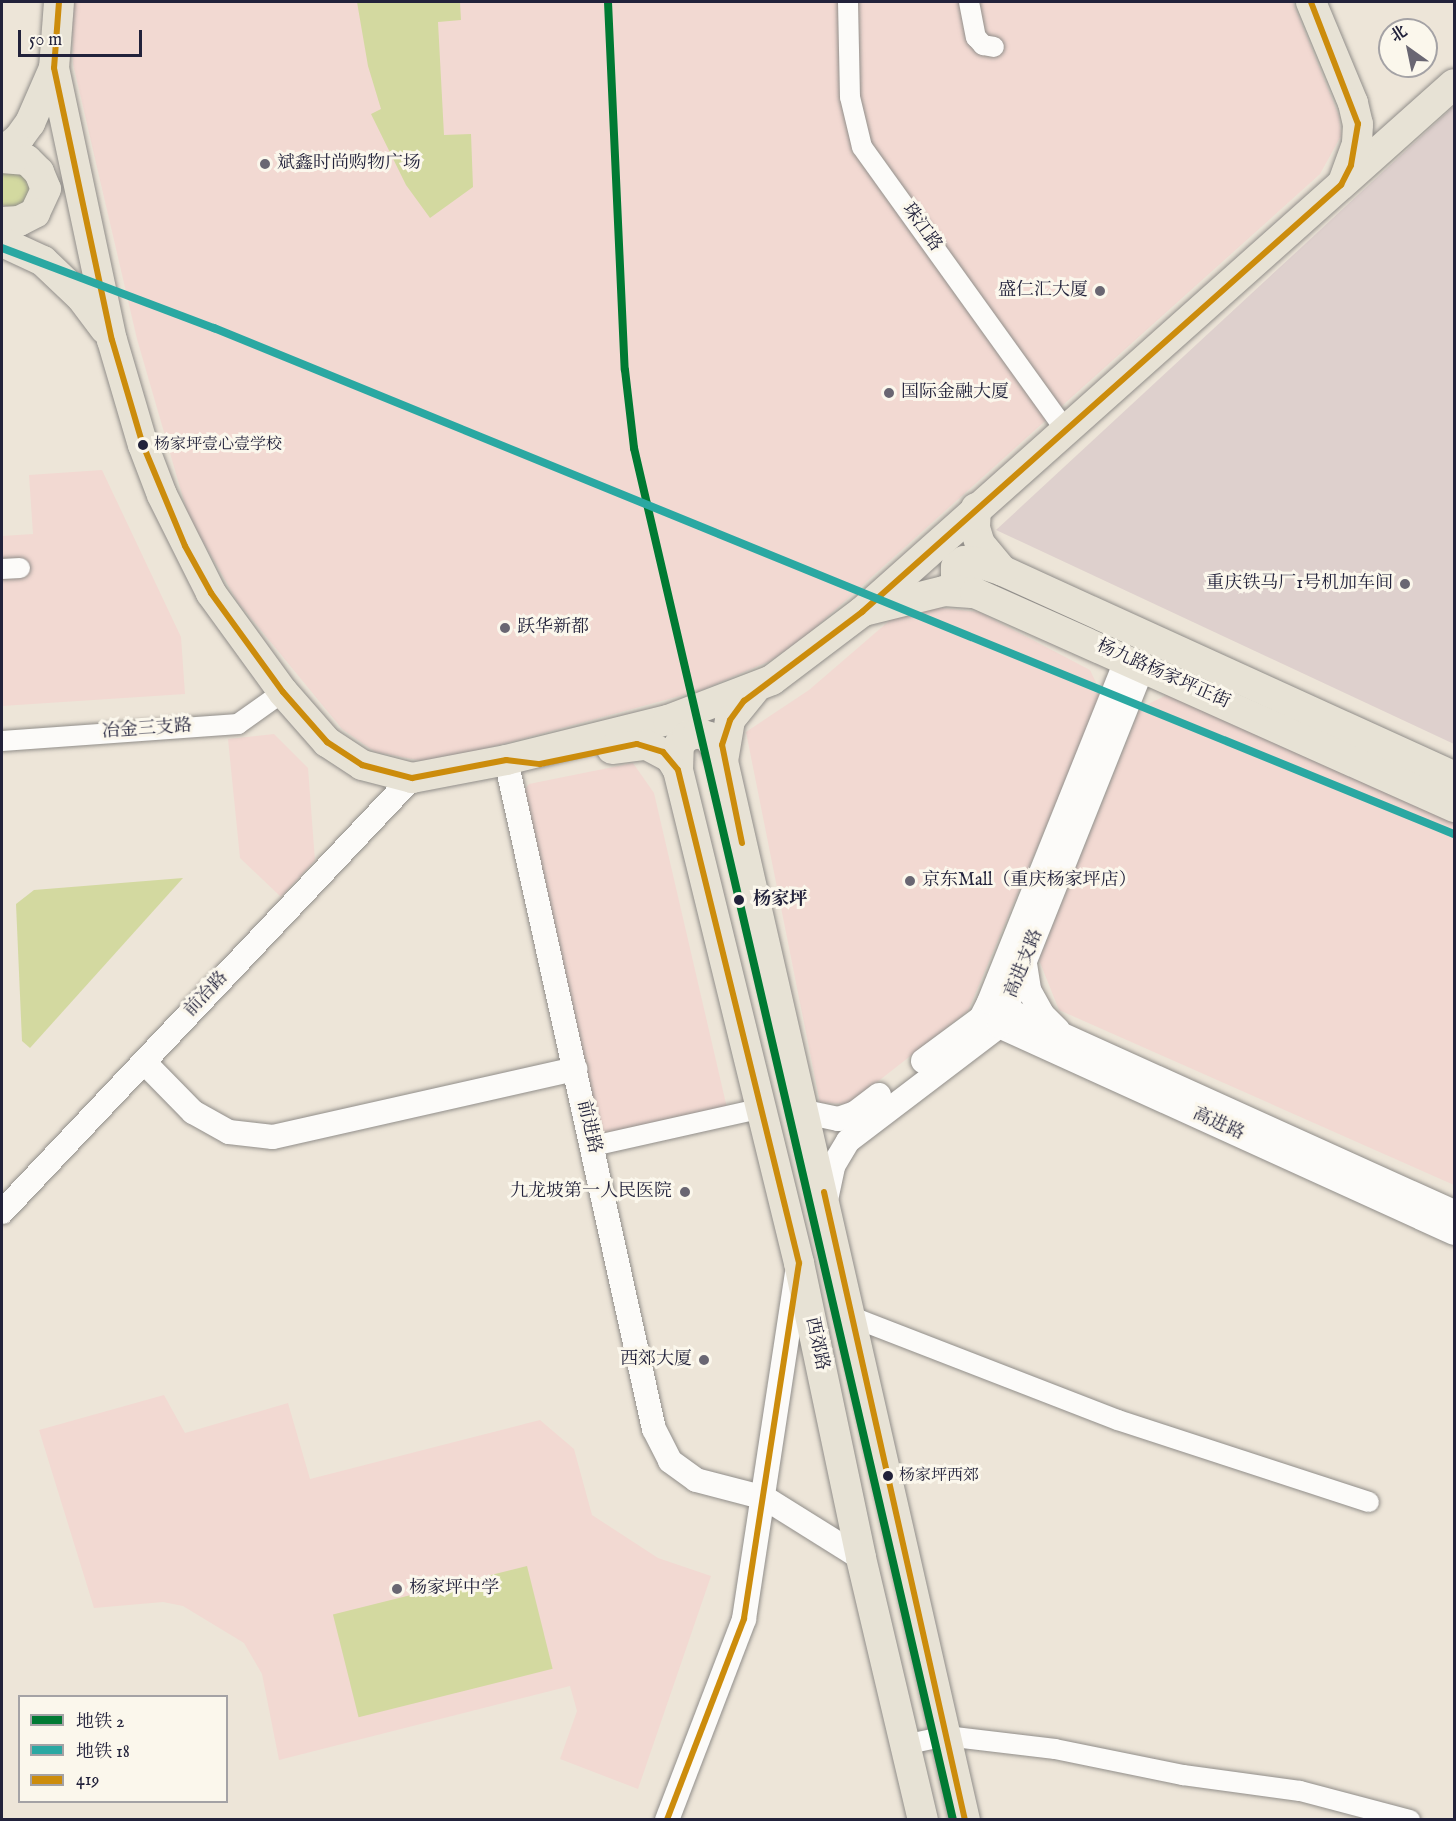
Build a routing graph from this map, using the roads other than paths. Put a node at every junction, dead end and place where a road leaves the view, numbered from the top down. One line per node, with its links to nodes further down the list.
1 (59, 2): 6 (main road)
2 (848, 2): 14 (street, 珠江路)
3 (969, 2): 5 (street)
4 (1311, 2): 10 (main road)
5 (994, 47)
6 (54, 68): 8 (main road); 13 (main road)
7 (1455, 84): 10 (main road)
8 (2, 152)
9 (2, 158): 11 (main road)
10 (1341, 185): 14 (main road)
11 (2, 222)
12 (2, 242): 13 (main road)
13 (112, 340): 21 (main road)
14 (1065, 429): 15 (main road)
15 (976, 508): 16 (main road, 杨九路杨家坪正街); 18 (main road)
16 (1003, 571): 17 (main road); 26 (main road, 杨九路杨家坪正街)
17 (975, 593): 18 (main road, 杨九路杨家坪正街); 19 (main road, 杨九路杨家坪正街)
18 (862, 612): 20 (main road)
19 (1135, 663): 28 (main road, 杨九路杨家坪正街); 29 (street, 高进支路); 30 (street, 高进支路)
20 (755, 690): 23 (main road); 24 (main road)
21 (284, 692): 22 (street, 冶金三支路); 27 (main road)
22 (2, 741)
23 (506, 760): 25 (main road); 27 (main road); 33 (street, 前进路)
24 (723, 761): 25 (main road); 35 (main road)
25 (678, 770): 34 (main road, 西郊路)
26 (1455, 777)
27 (412, 778): 32 (street, 前冶路)
28 (1455, 807)
29 (1025, 964): 30 (street, 高进支路); 31 (street)
30 (994, 1014): 31 (street, 高进路); 35 (street); 37 (street); 40 (street, 高进路)
31 (1064, 1036): 39 (street, 高进路)
32 (144, 1062): 33 (street); 38 (street, 前冶路)
33 (575, 1069): 36 (street, 前进路)
34 (763, 1108): 36 (street); 41 (main road, 西郊路)
35 (805, 1113): 37 (main road)
36 (593, 1146): 43 (street, 前进路)
37 (826, 1200): 42 (main road)
38 (2, 1212)
39 (1455, 1212)
40 (1455, 1233)
41 (799, 1263): 43 (street); 45 (main road, 西郊路)
42 (852, 1317): 44 (street); 46 (main road)
43 (765, 1498): 45 (street, 前进路); 48 (street)
44 (1369, 1502)
45 (861, 1558): 47 (main road, 西郊路)
46 (946, 1736): 47 (street); 50 (main road); 51 (street)
47 (904, 1744): 49 (main road, 西郊路)
48 (667, 1820)
49 (923, 1820)
50 (965, 1820)
51 (1410, 1820)

